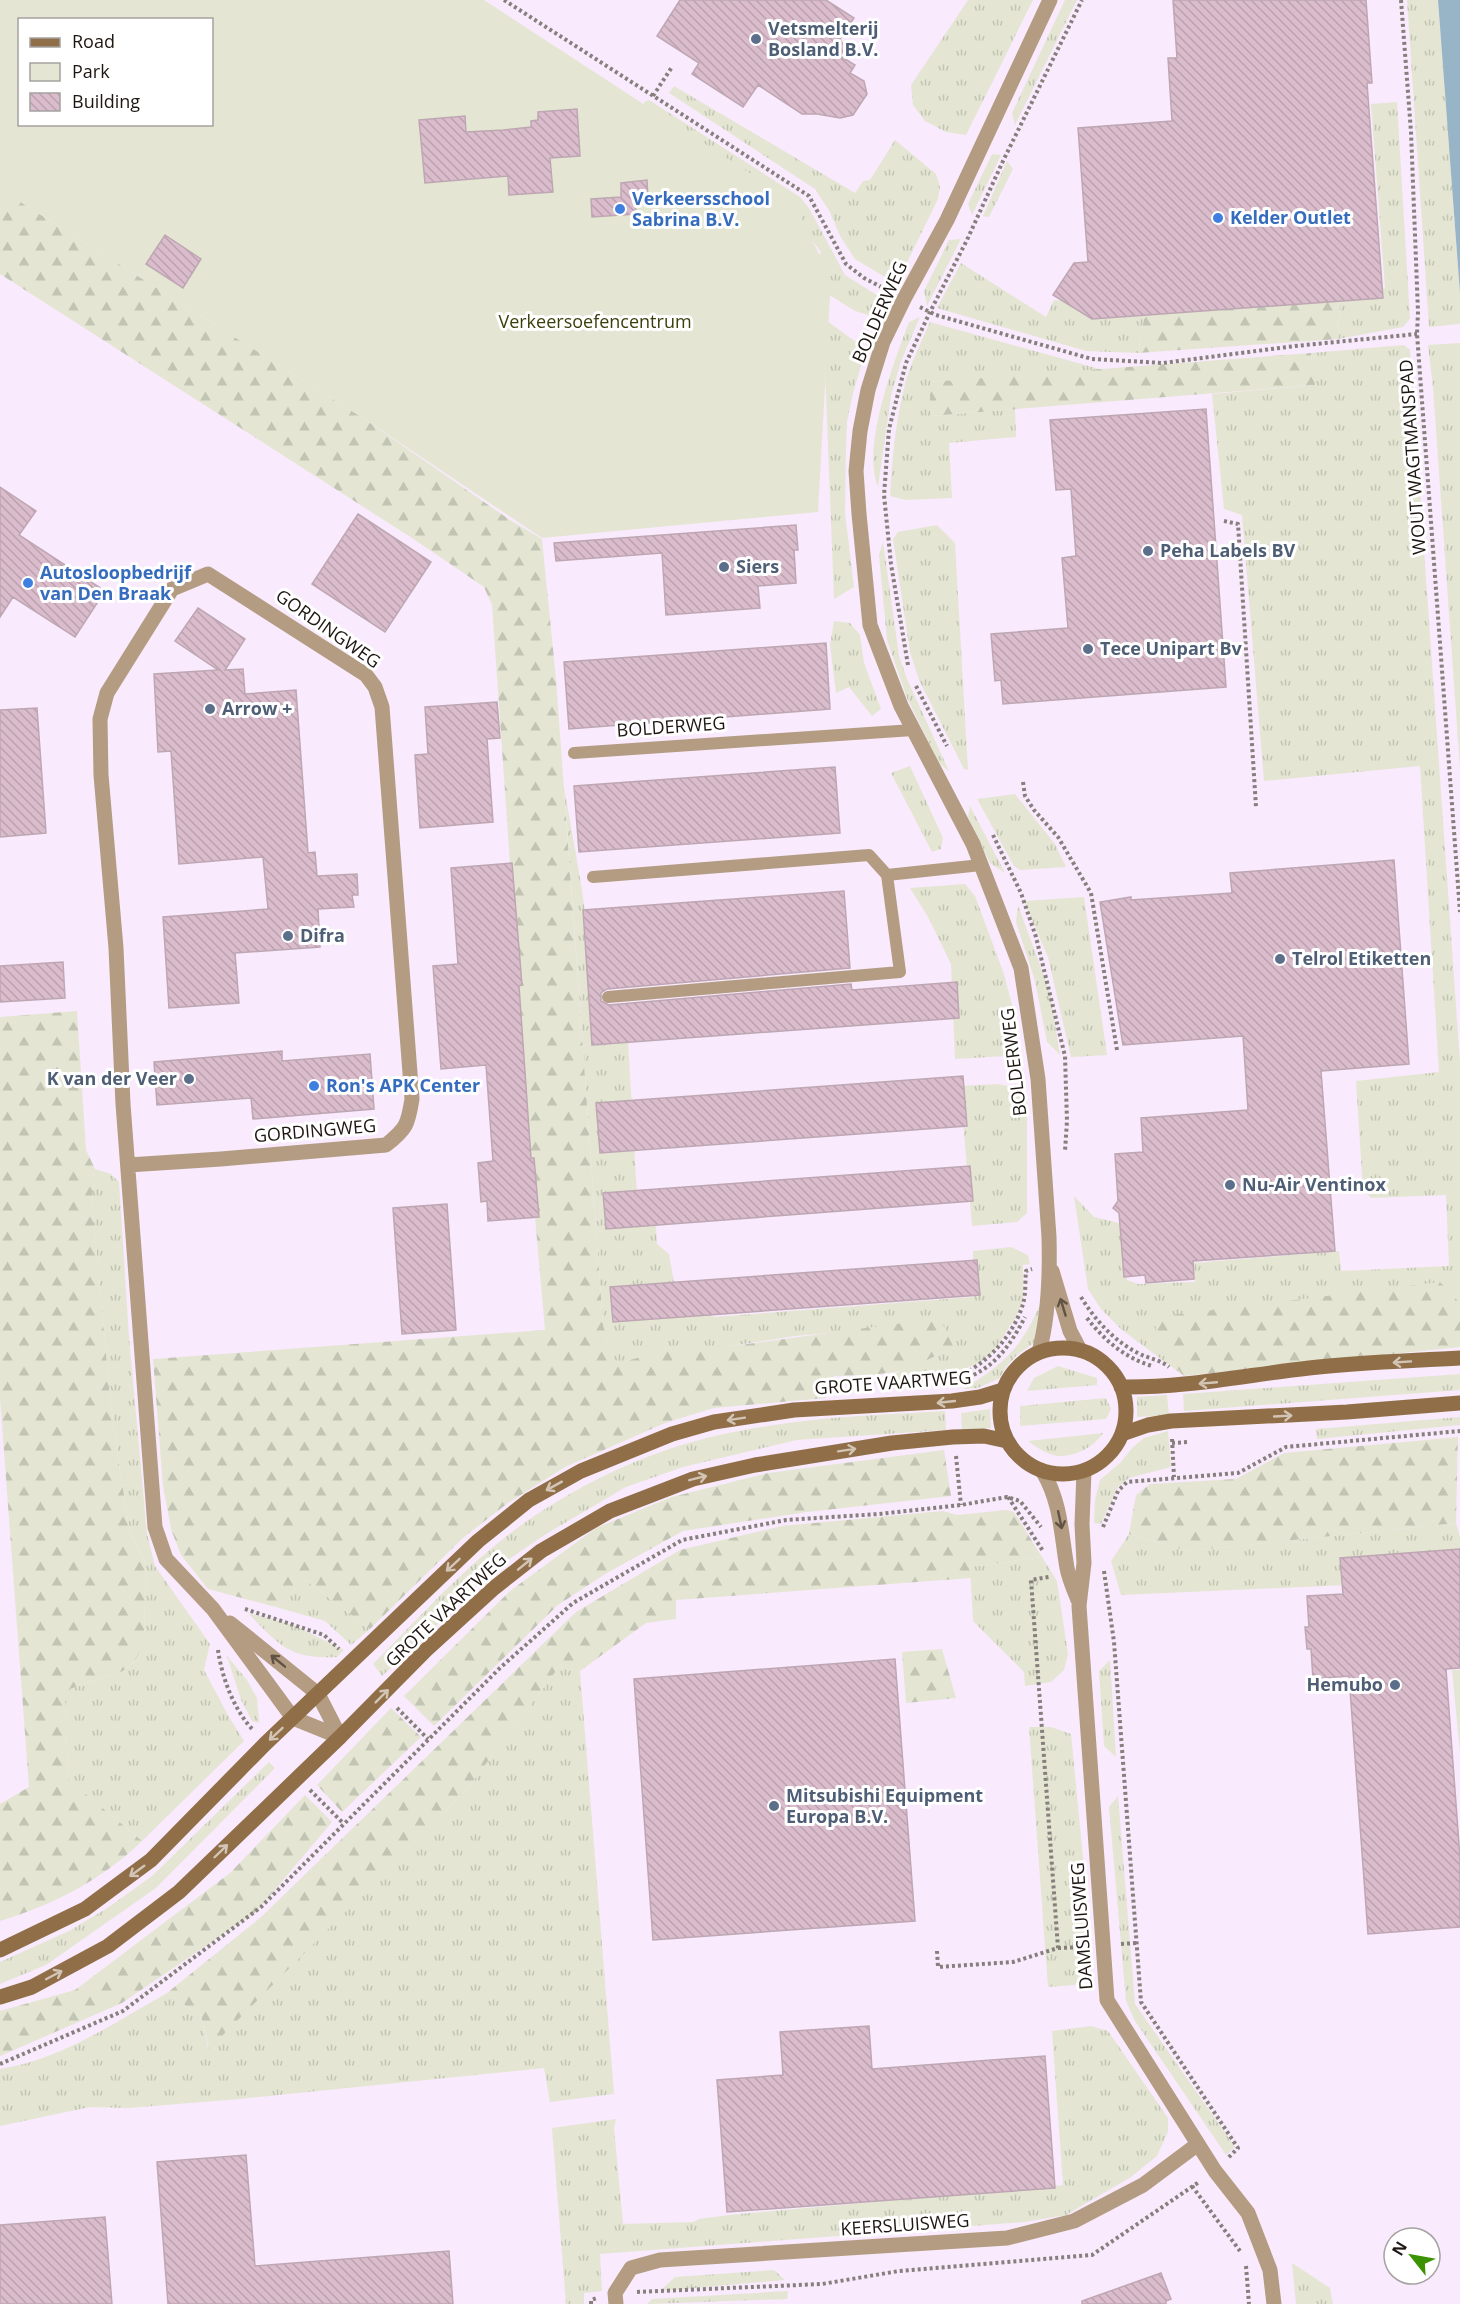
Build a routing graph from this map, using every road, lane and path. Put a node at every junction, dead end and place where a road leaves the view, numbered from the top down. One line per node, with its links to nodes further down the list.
1 (1050, 0): 9 (street, BOLDERWEG)
2 (1082, 0): 7 (path)
3 (1401, 0): 18 (path, WOUT WAGTMANSPAD)
4 (672, 67): 5 (path)
5 (653, 96)
6 (1224, 521): 13 (path)
7 (910, 671)
8 (913, 680): 11 (path)
9 (913, 730): 10 (lane, BOLDERWEG); 15 (street, BOLDERWEG)
10 (574, 753)
11 (950, 754)
12 (1023, 782): 20 (path)
13 (1256, 807)
14 (992, 834): 21 (path)
15 (981, 865): 16 (lane); 23 (street, BOLDERWEG)
16 (886, 875): 17 (lane); 19 (lane)
17 (593, 877)
18 (1460, 912)
19 (608, 997)
20 (1117, 1050)
21 (1064, 1162)
22 (128, 1165): 22 (street, GORDINGWEG); 47 (street, GORDINGWEG)
23 (1050, 1263): 25 (street, BOLDERWEG, one-way to 23); 26 (street, BOLDERWEG); 28 (path)
24 (1080, 1294): 29 (path)
25 (1080, 1350): 26 (main road); 30 (main road)
26 (1040, 1352): 31 (main road)
27 (1460, 1358): 29 (main road, one-way to 29)
28 (943, 1381)
29 (1168, 1386): 30 (main road)
30 (1121, 1387): 34 (main road)
31 (1003, 1390): 35 (main road); 48 (main road, GROTE VAARTWEG, one-way to 48)
32 (1460, 1403): 34 (main road, one-way to 32)
33 (1460, 1431): 39 (path)
34 (1122, 1434): 36 (main road)
35 (1007, 1441): 37 (main road); 50 (main road, GROTE VAARTWEG, one-way to 35)
36 (1084, 1471): 37 (main road); 40 (street, DAMSLUISWEG)
37 (1043, 1472): 41 (street, DAMSLUISWEG, one-way to 41)
38 (1008, 1497): 41 (path); 43 (path); 54 (path)
39 (1105, 1523): 40 (path); 42 (path)
40 (1082, 1524): 46 (street, DAMSLUISWEG)
41 (1061, 1525): 46 (street, DAMSLUISWEG)
42 (1104, 1531)
43 (1046, 1555)
44 (1103, 1563): 56 (path)
45 (1059, 1575): 52 (path)
46 (1080, 1606): 55 (street, DAMSLUISWEG)
47 (213, 1609): 48 (street, GORDINGWEG, one-way to 47); 49 (street, GORDINGWEG)
48 (318, 1694): 49 (main road, GROTE VAARTWEG); 50 (street, GORDINGWEG)
49 (292, 1718): 50 (street); 51 (main road, GROTE VAARTWEG, one-way to 51)
50 (340, 1737): 53 (main road, GROTE VAARTWEG, one-way to 50)
51 (0, 1950)
52 (937, 1951)
53 (0, 1997)
54 (0, 2064)
55 (1198, 2144): 56 (street, DAMSLUISWEG); 58 (street, KEERSLUISWEG)
56 (1215, 2171): 57 (path); 61 (street, DAMSLUISWEG)
57 (1192, 2186): 58 (path); 60 (path)
58 (616, 2298): 59 (path)
59 (591, 2304)
60 (1249, 2304)
61 (1274, 2304)

